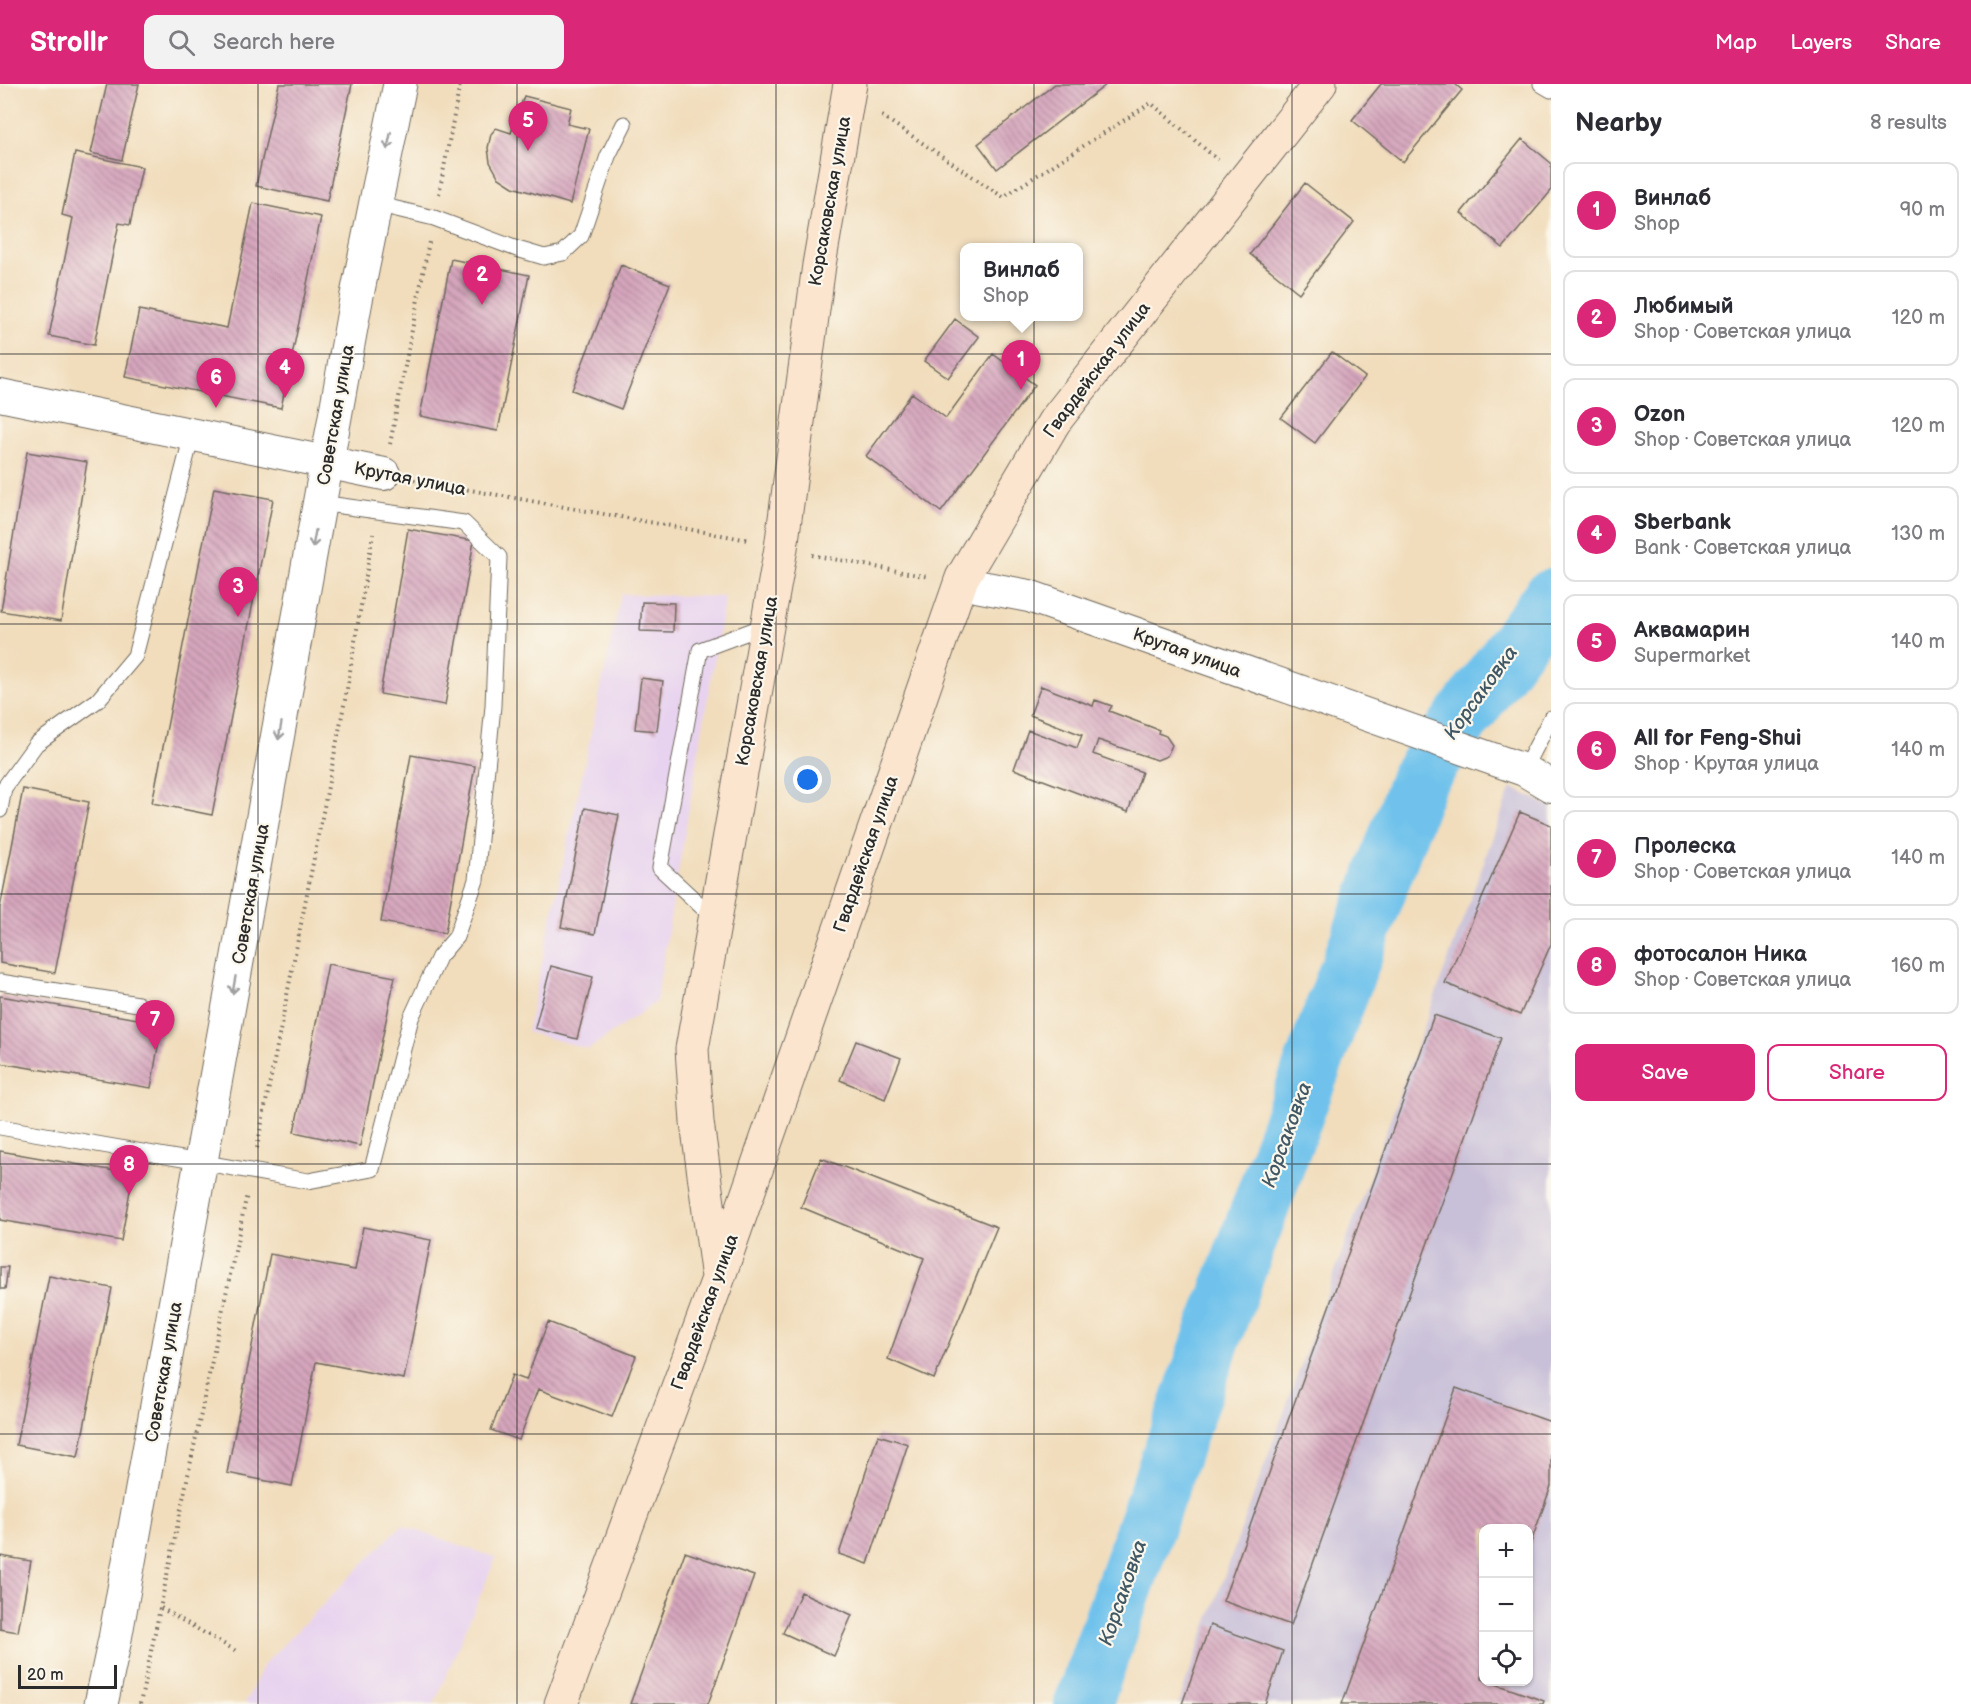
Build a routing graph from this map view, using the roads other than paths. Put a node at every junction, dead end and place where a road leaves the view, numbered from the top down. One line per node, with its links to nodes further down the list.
1 (400, 84): 7 (street, Советская улица, one-way to 7)
2 (850, 84): 14 (main road, Корсаковская улица)
3 (1320, 84): 13 (main road, Гвардейская улица)
4 (1541, 84): 5 (lane)
5 (1551, 90)
6 (624, 124): 7 (lane)
7 (376, 204): 10 (street, Советская улица)
8 (0, 395): 9 (street, Крутая улица)
9 (192, 435): 10 (street, Крутая улица); 18 (lane)
10 (327, 463): 11 (street, Крутая улица); 12 (street, Советская улица)
11 (384, 474)
12 (320, 503): 23 (street, Советская улица, one-way to 23); 23 (lane)
13 (960, 583): 16 (street, Крутая улица); 24 (main road, Гвардейская улица)
14 (767, 625): 19 (main road, Корсаковская улица); 19 (lane)
15 (1551, 718): 16 (lane)
16 (1524, 770): 17 (street, Крутая улица)
17 (1551, 786)
18 (0, 810)
19 (715, 919): 24 (main road, Корсаковская улица)
20 (0, 982): 21 (lane)
21 (138, 1004)
22 (0, 1127): 23 (lane)
23 (202, 1162): 25 (street, Советская улица)
24 (718, 1279): 26 (main road, Гвардейская улица)
25 (101, 1704)
26 (561, 1704)

